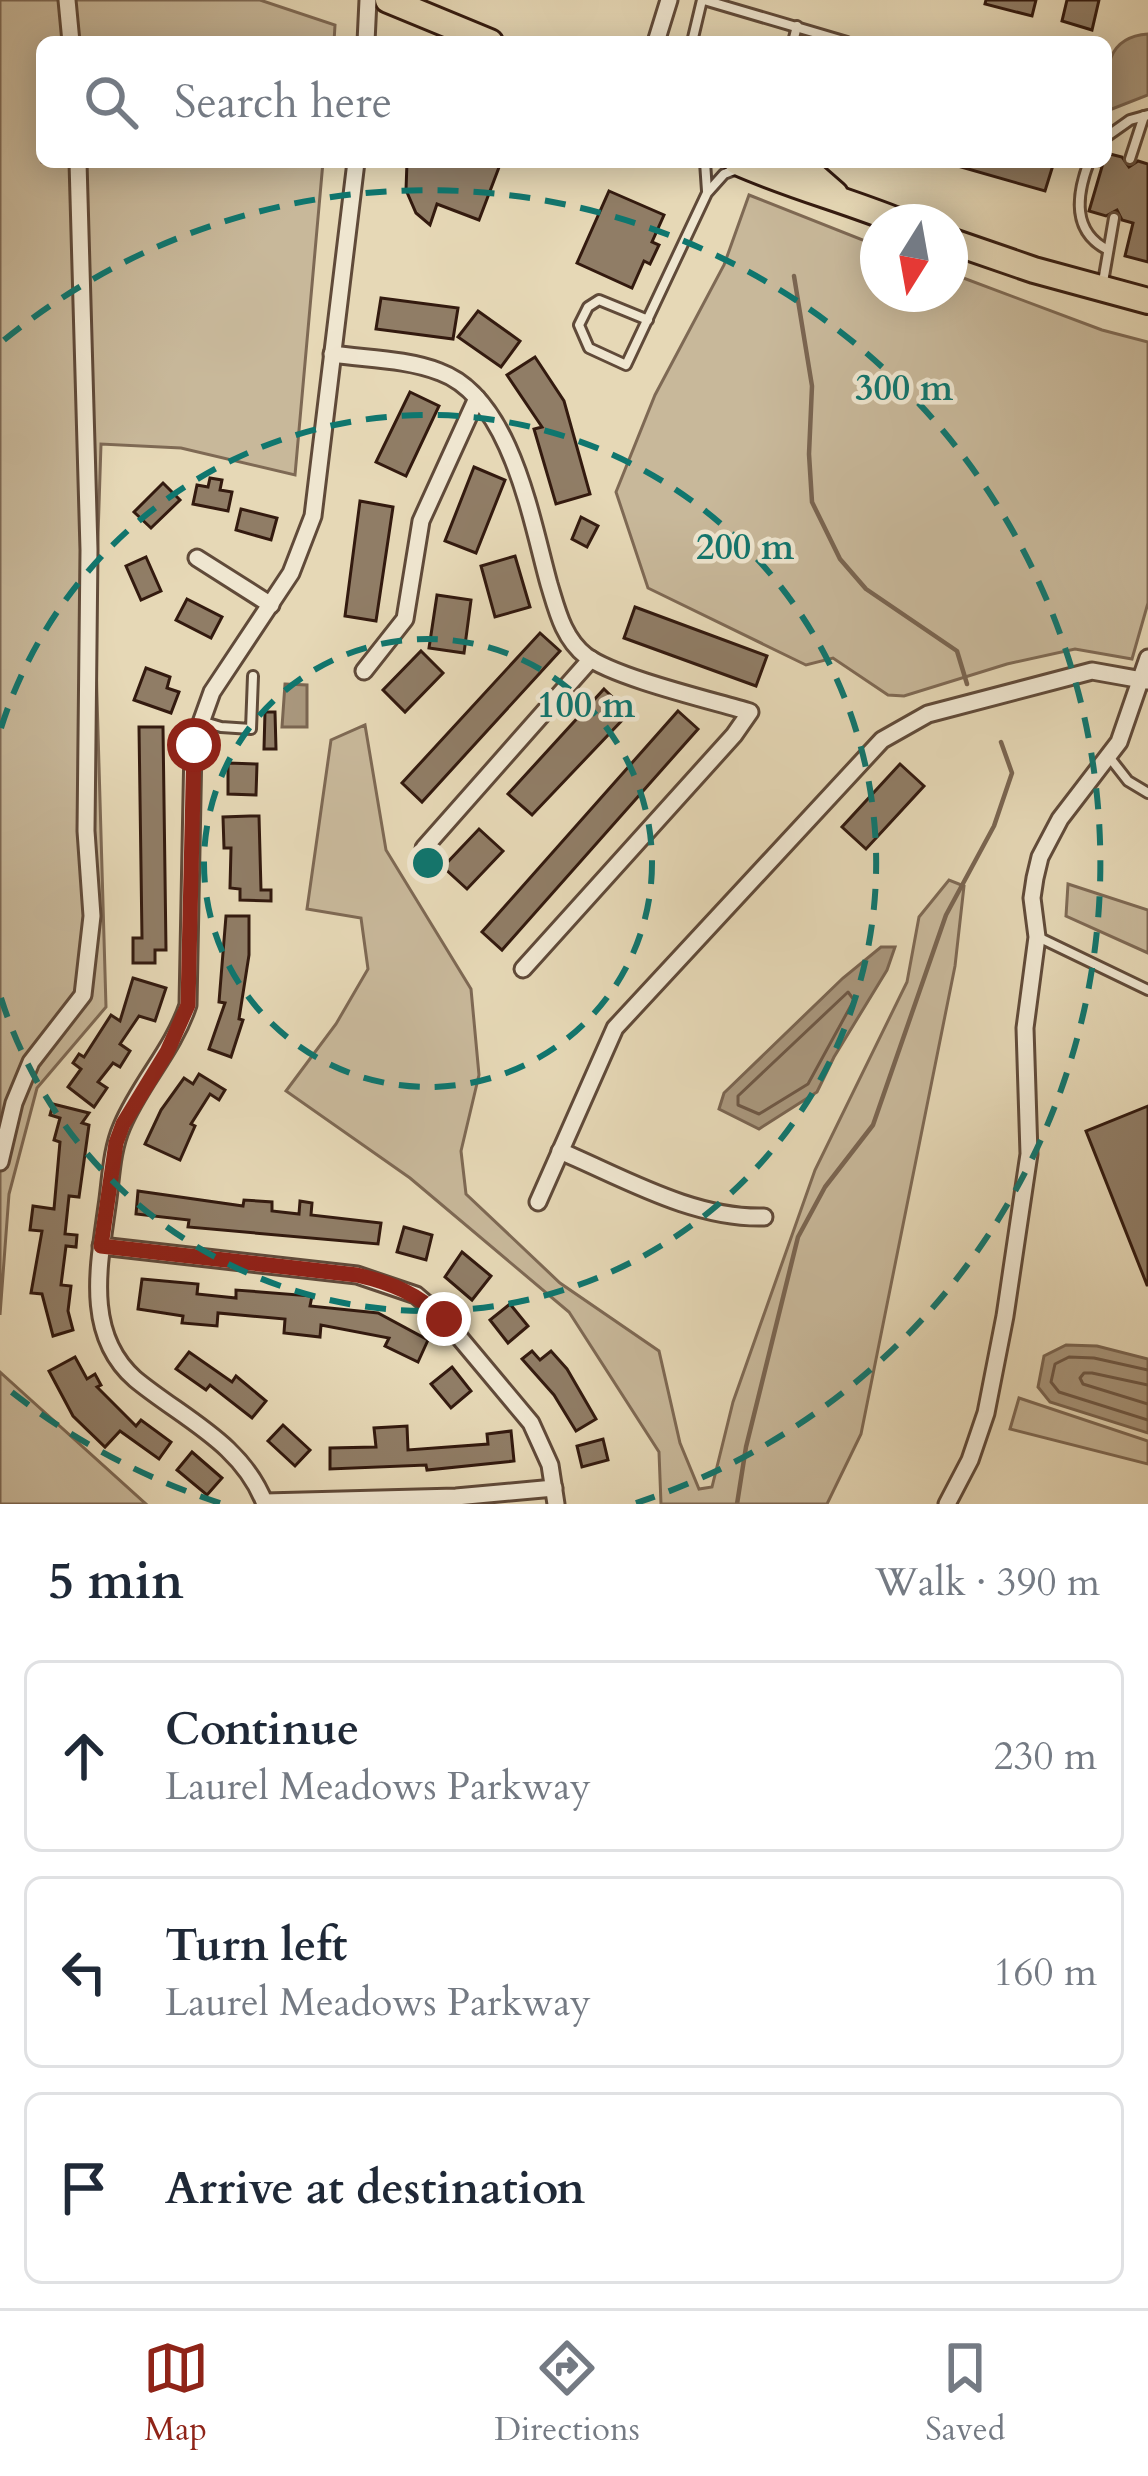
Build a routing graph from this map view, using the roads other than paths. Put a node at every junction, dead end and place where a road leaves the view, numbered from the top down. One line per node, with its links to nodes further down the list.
1 (67, 0): 8 (street)
2 (368, 0): 9 (street)
3 (388, 0): 6 (main road)
4 (669, 0): 11 (street)
5 (703, 0): 7 (lane); 12 (lane)
6 (423, 6): 10 (main road)
7 (797, 26): 13 (lane); 14 (lane)
8 (70, 36)
9 (367, 36)
10 (479, 36)
11 (658, 36)
12 (694, 36)
13 (794, 36)
14 (828, 36)
15 (1146, 116): 16 (lane); 17 (lane)
16 (1112, 133)
17 (1130, 159)
18 (78, 168): 51 (street)
19 (355, 168): 34 (street)
20 (705, 168): 25 (lane)
21 (734, 168): 25 (lane)
22 (750, 168): 26 (main road)
23 (800, 168): 26 (main road)
24 (1088, 168): 30 (lane)
25 (707, 193): 33 (lane)
26 (837, 196): 27 (main road)
27 (860, 205)
28 (1114, 218): 30 (lane)
29 (968, 247): 31 (main road)
30 (1108, 250): 31 (lane)
31 (1102, 290): 32 (main road)
32 (1148, 301)
33 (648, 320): 33 (lane)
34 (332, 354): 35 (street); 37 (street)
35 (477, 398): 39 (street); 40 (street)
36 (197, 558): 37 (street)
37 (271, 605): 43 (street)
38 (1148, 658): 42 (street)
39 (591, 659): 46 (street); 48 (street)
40 (364, 671)
41 (253, 676): 43 (lane)
42 (1145, 680): 44 (street); 50 (street)
43 (200, 720): 54 (street)
44 (1110, 758): 45 (lane); 47 (street)
45 (1148, 793)
46 (424, 848)
47 (1037, 937): 49 (lane); 57 (street)
48 (523, 969)
49 (1148, 990)
50 (560, 1151): 52 (street); 53 (street)
51 (0, 1162)
52 (538, 1202)
53 (764, 1217)
54 (101, 1246): 55 (street); 56 (street)
55 (555, 1496): 56 (street)
56 (265, 1503)
57 (946, 1504)

